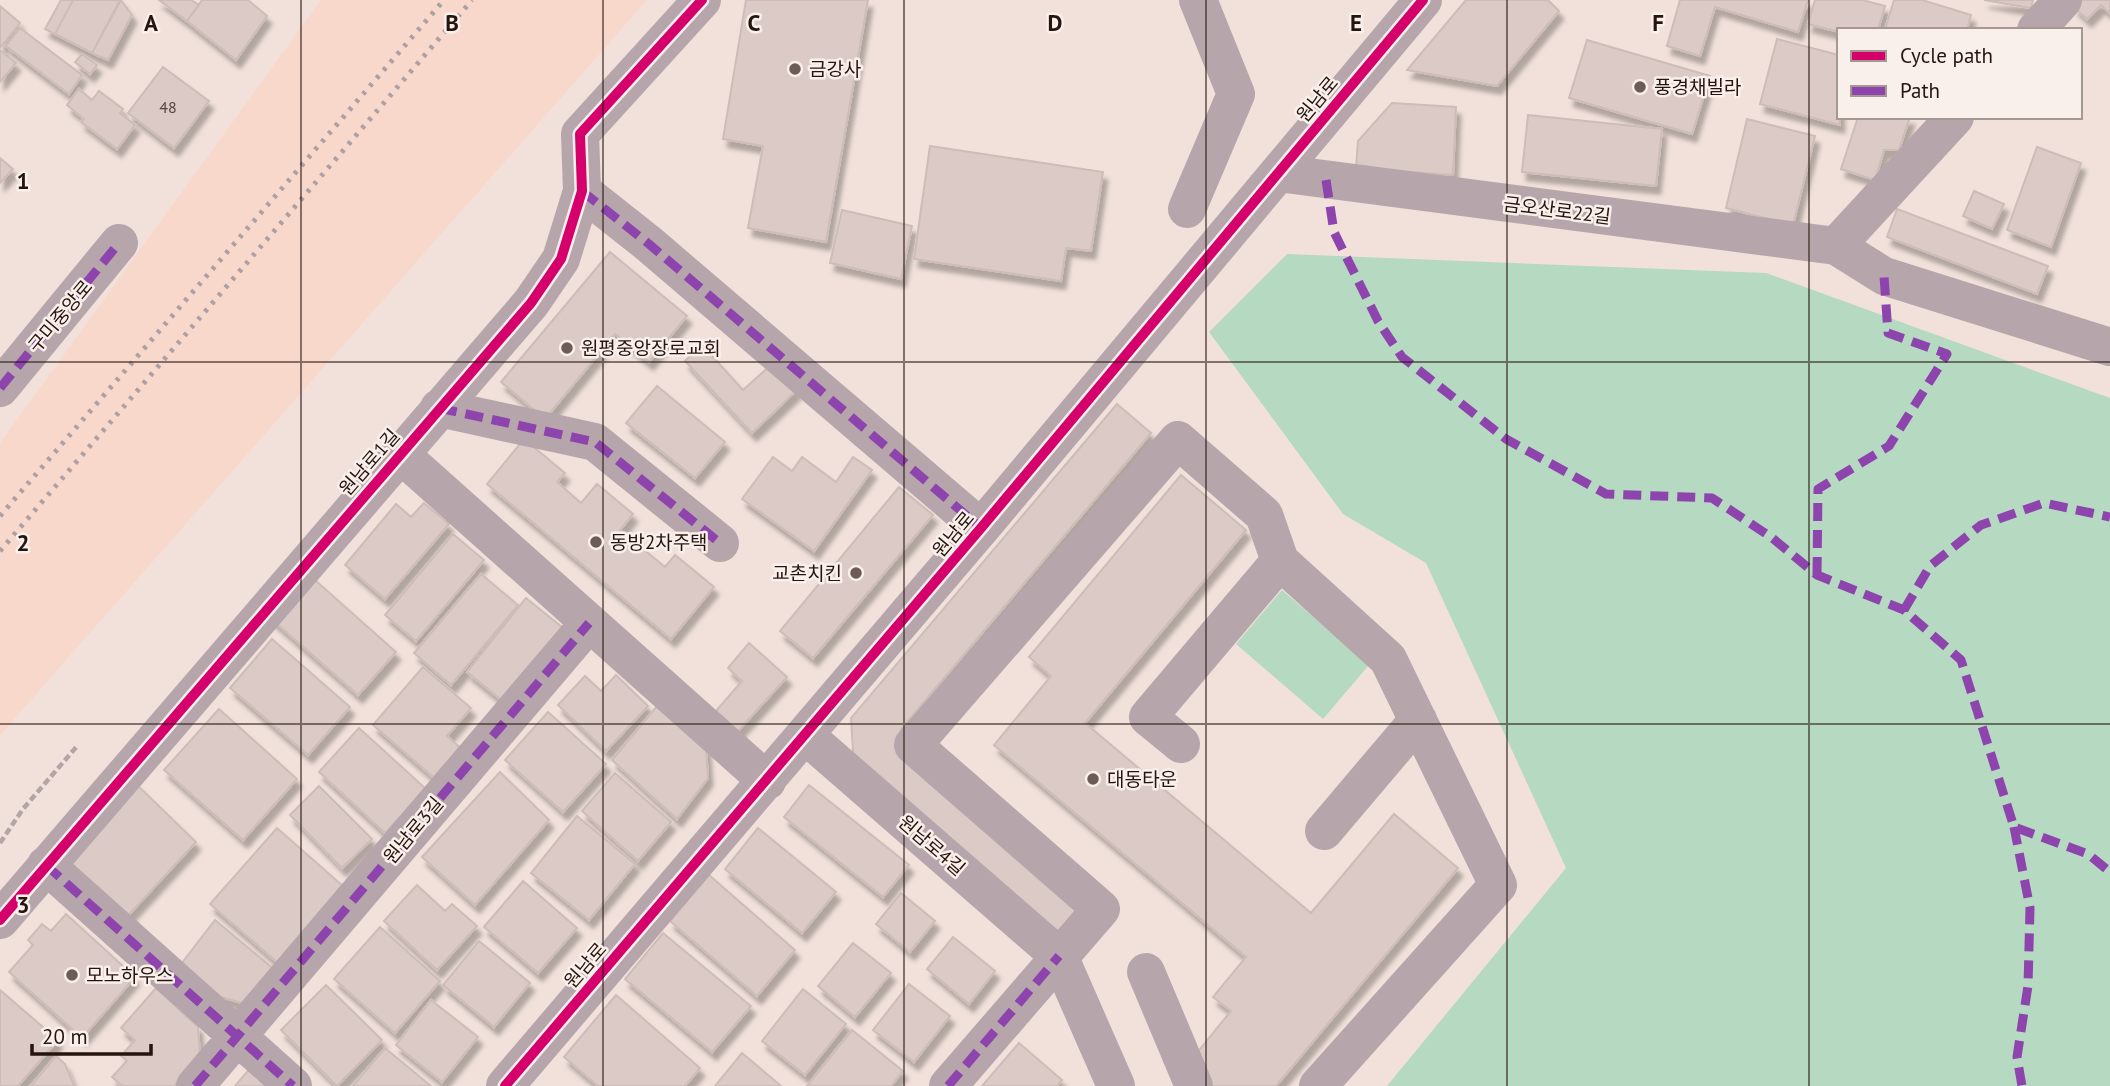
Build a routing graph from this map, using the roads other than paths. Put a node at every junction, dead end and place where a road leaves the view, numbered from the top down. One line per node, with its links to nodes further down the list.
1 (702, 0): 8 (street, 원남로1길)
2 (1198, 0): 9 (street)
3 (1422, 0): 7 (street, 원남로)
4 (2063, 0): 5 (street)
5 (2038, 28)
6 (1953, 119): 11 (street)
7 (1278, 173): 11 (street, 금오산로22길); 16 (street, 원남로)
8 (582, 191): 14 (street, 원남로1길); 16 (street)
9 (1187, 209)
10 (119, 243): 13 (street, 구미중앙로)
11 (1836, 246): 12 (street, 금오산로22길)
12 (2110, 347)
13 (0, 388)
14 (439, 408): 15 (street, 원남로1길); 17 (street)
15 (399, 453): 19 (street); 25 (street, 원남로1길)
16 (981, 528): 21 (street, 원남로)
17 (720, 544)
18 (1280, 561): 20 (street); 22 (street); 27 (street)
19 (589, 622): 23 (street); 29 (street, 원남로3길)
20 (1418, 720): 24 (street); 36 (street)
21 (805, 735): 23 (street, 원남로); 27 (street, 원남로4길)
22 (1181, 744)
23 (766, 780): 32 (street, 원남로)
24 (1324, 831)
25 (46, 865): 26 (street, 원남로1길); 29 (street)
26 (0, 920)
27 (1059, 956): 33 (street); 34 (street, 원남로4길)
28 (1146, 972): 35 (street)
29 (237, 1037): 30 (street, 원남로3길); 31 (street)
30 (195, 1086)
31 (293, 1086)
32 (505, 1086)
33 (948, 1086)
34 (1116, 1086)
35 (1194, 1086)
36 (1318, 1086)

